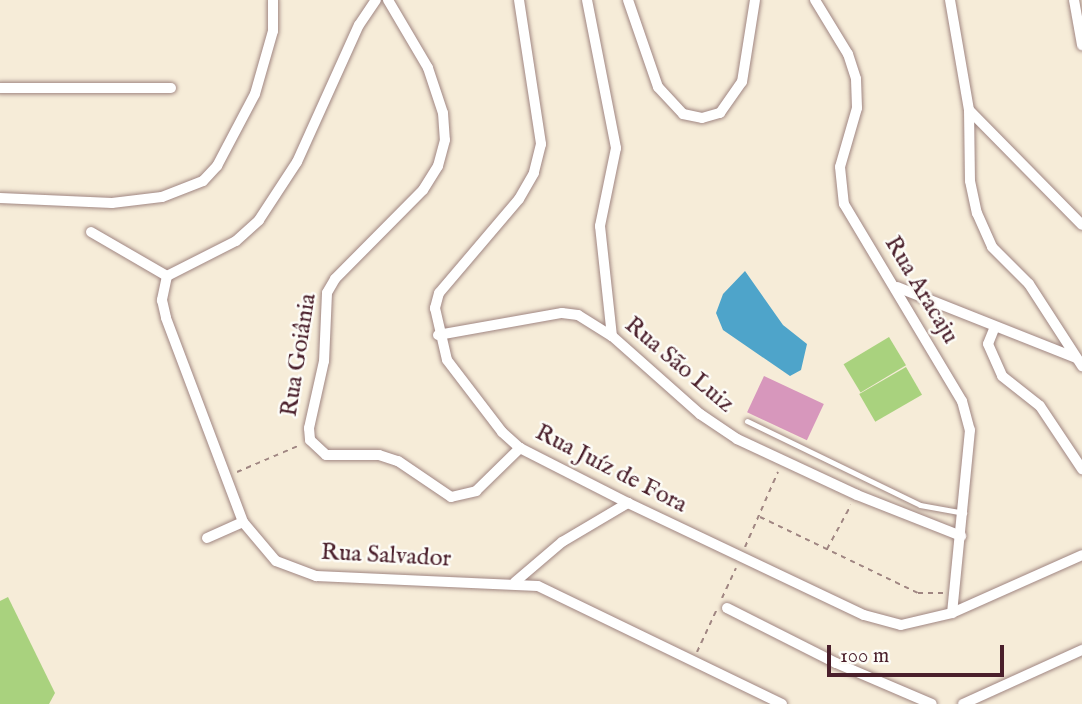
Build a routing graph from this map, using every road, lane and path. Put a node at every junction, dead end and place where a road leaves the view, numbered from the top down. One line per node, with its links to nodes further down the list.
1 (274, 0): 16 (street)
2 (376, 0): 19 (street)
3 (388, 0): 26 (street, Rua Goiânia)
4 (519, 0): 22 (street, Rua Juíz de Fora)
5 (587, 0): 23 (street)
6 (628, 0): 7 (street)
7 (755, 0)
8 (815, 0): 20 (street, Rua Aracaju)
9 (950, 0): 15 (street)
10 (1074, 0): 11 (street)
11 (1080, 19): 12 (street)
12 (1082, 45)
13 (0, 88): 14 (street)
14 (171, 88)
15 (969, 110): 17 (street); 24 (street)
16 (0, 198)
17 (1082, 225)
18 (91, 232): 19 (street)
19 (167, 276): 29 (street, Rua Salvador)
20 (897, 287): 21 (street); 32 (street, Rua Aracaju)
21 (994, 329): 24 (street); 28 (street)
22 (438, 335): 23 (street, Rua São Luiz); 27 (street, Rua Juíz de Fora)
23 (612, 336): 30 (street, Rua São Luiz)
24 (1079, 362)
25 (747, 421): 32 (lane)
26 (310, 440): 27 (street, Rua Goiânia); 29 (path)
27 (520, 448): 31 (street, Rua Juíz de Fora)
28 (1082, 469)
29 (227, 477): 34 (street, Rua Salvador)
30 (857, 495): 35 (street, Rua São Luiz); 37 (path)
31 (628, 503): 39 (street); 42 (street, Rua Juíz de Fora)
32 (964, 513): 35 (street, Rua Aracaju)
33 (758, 516): 37 (path)
34 (243, 522): 36 (street); 39 (street, Rua Salvador)
35 (961, 536): 40 (street, Rua Aracaju)
36 (207, 538)
37 (826, 551): 40 (path)
38 (1082, 555): 42 (street)
39 (515, 582): 44 (street, Rua Salvador)
40 (955, 593): 42 (street, Rua Aracaju)
41 (727, 608): 45 (street)
42 (952, 613)
43 (1082, 650): 46 (street)
44 (782, 704)
45 (932, 704)
46 (963, 704)

